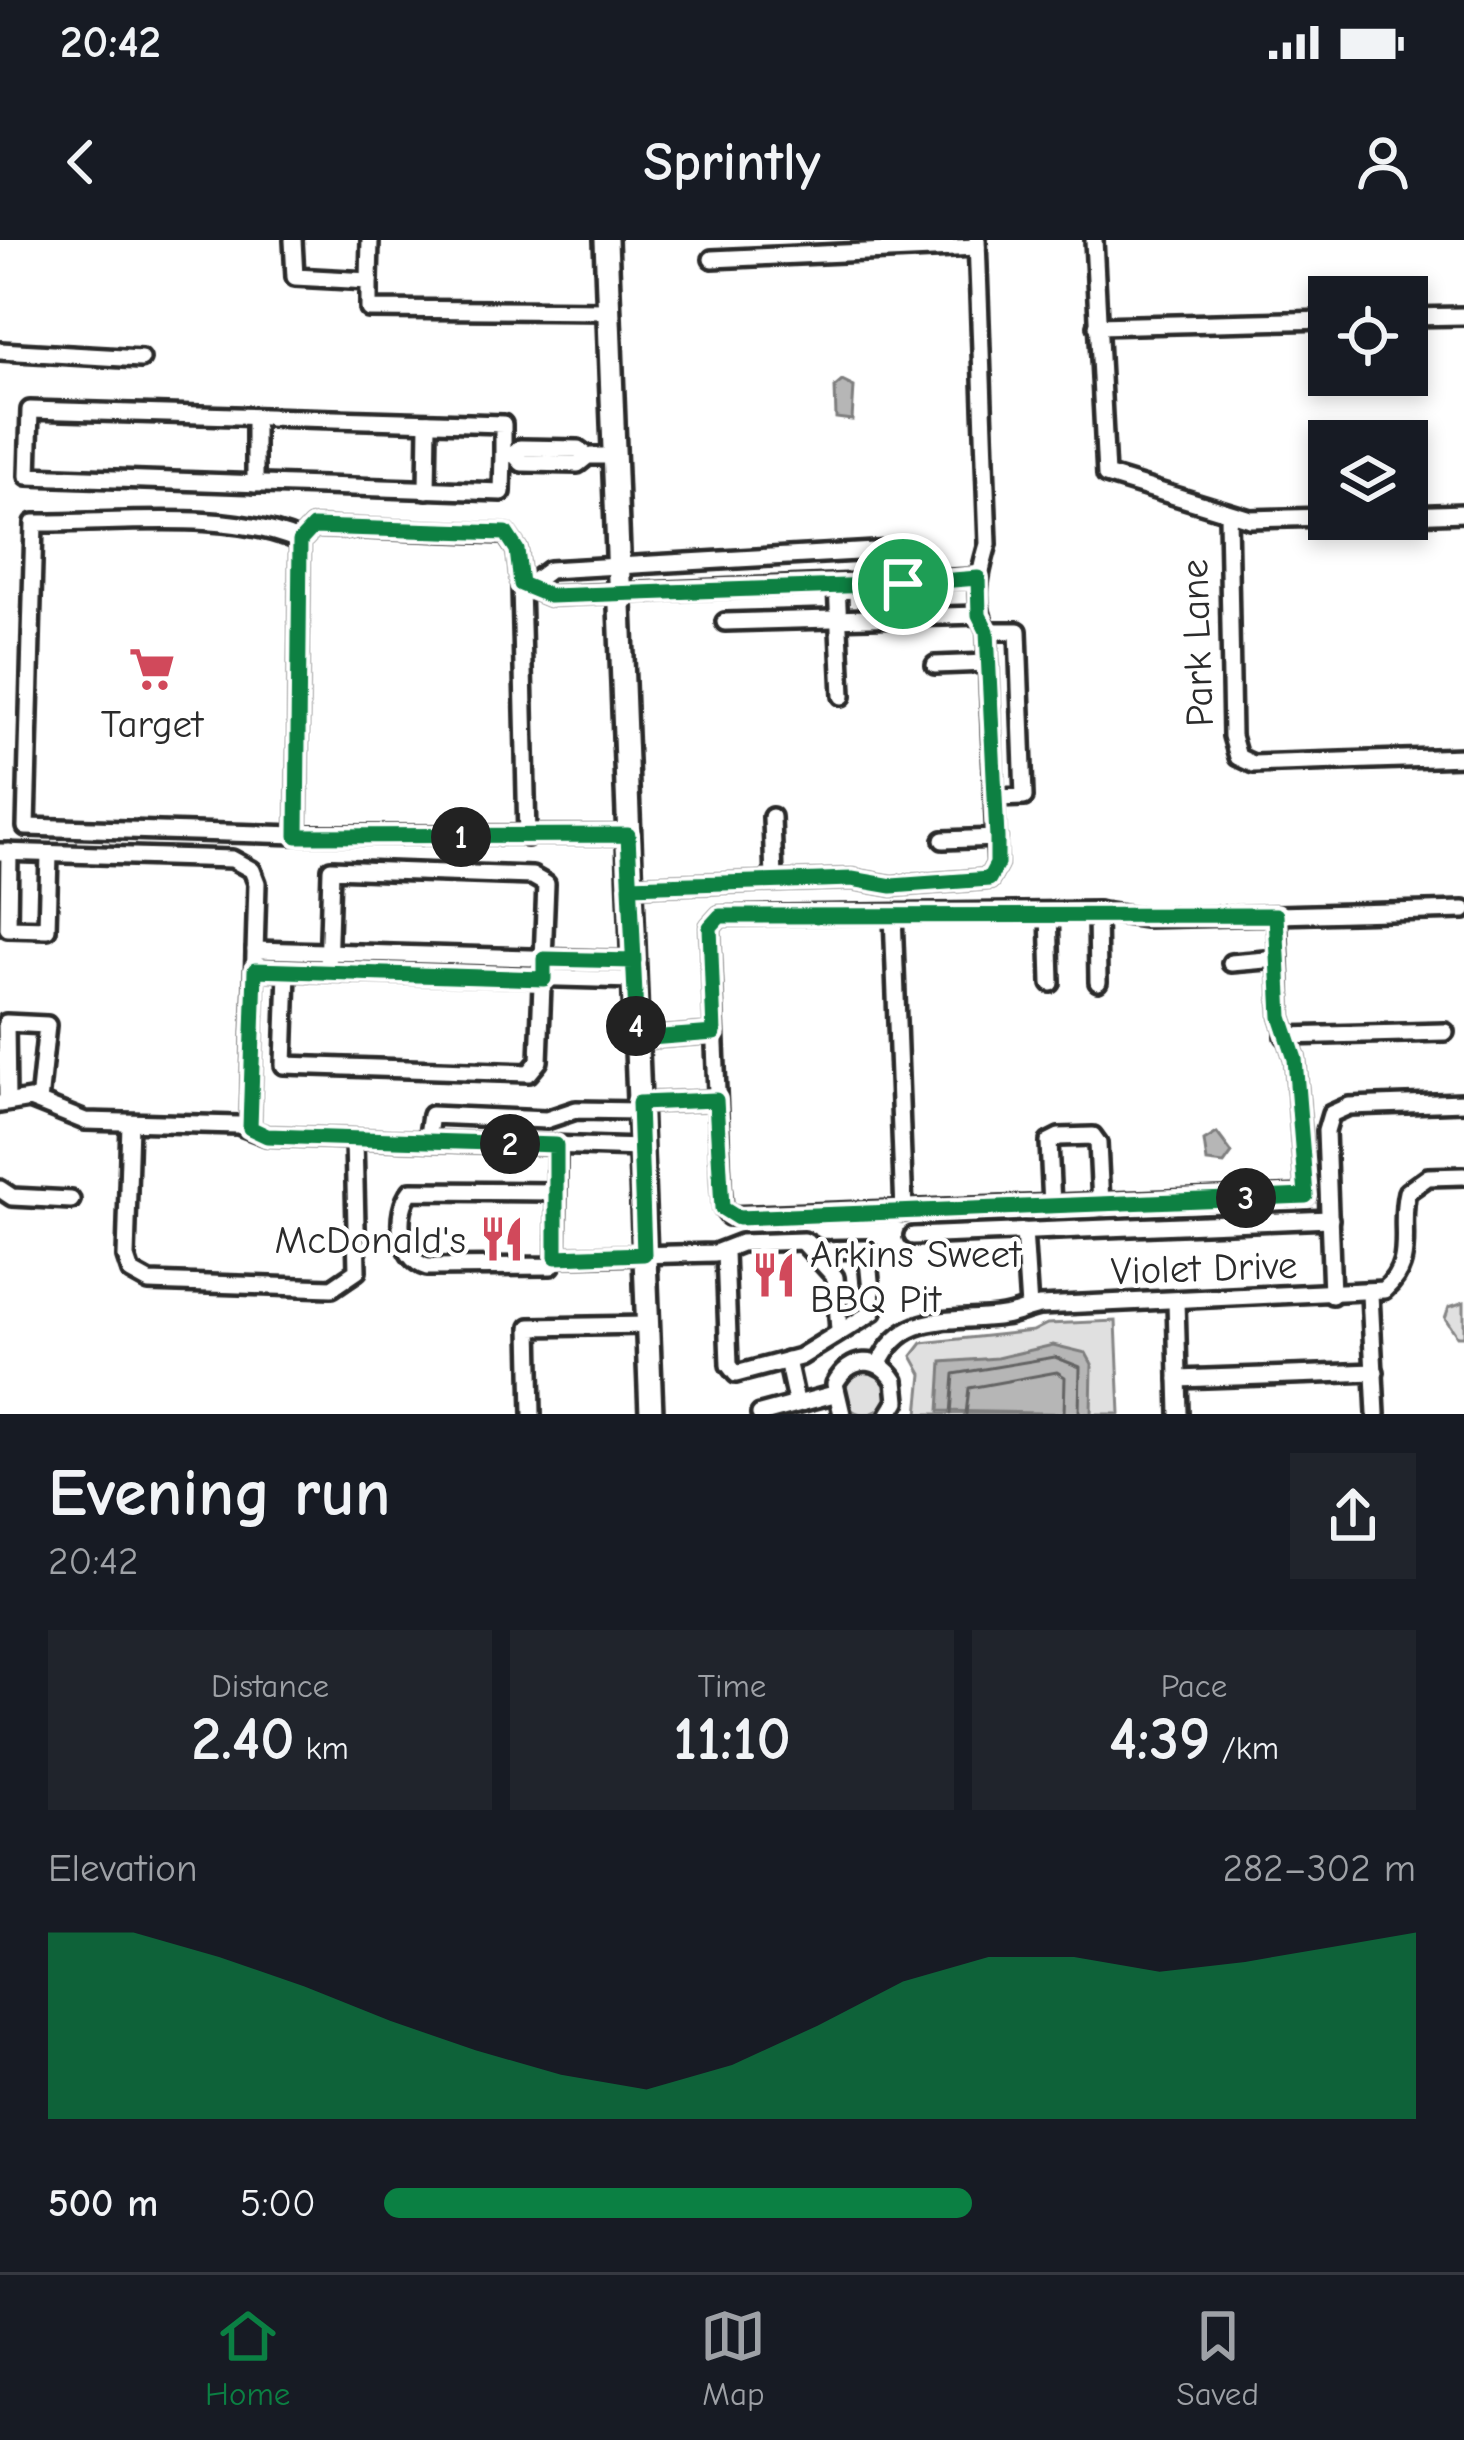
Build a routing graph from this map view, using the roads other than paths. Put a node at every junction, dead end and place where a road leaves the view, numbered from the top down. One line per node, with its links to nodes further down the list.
1 (293, 240): 8 (street)
2 (370, 240): 8 (street)
3 (606, 240): 9 (main road)
4 (1094, 240): 13 (street)
5 (977, 243): 6 (street); 29 (street)
6 (883, 246): 7 (street)
7 (712, 259)
8 (369, 281): 9 (street)
9 (609, 311): 19 (main road)
10 (1464, 316): 11 (street)
11 (1428, 317)
12 (1308, 321): 13 (street)
13 (1097, 326): 23 (street)
14 (0, 351): 15 (street)
15 (141, 359)
16 (256, 417): 17 (street); 20 (street); 20 (street)
17 (428, 422): 18 (street); 21 (street)
18 (508, 455): 19 (street); 21 (street)
19 (614, 456): 28 (main road)
20 (256, 484): 21 (street)
21 (427, 490)
22 (1464, 513): 24 (street)
23 (1228, 514): 25 (street); 42 (street, Park Lane)
24 (1428, 514)
25 (1308, 516)
26 (300, 541): 30 (street); 46 (street); 46 (street)
27 (706, 560): 28 (street); 32 (street); 33 (street)
28 (619, 567): 30 (street); 34 (main road)
29 (978, 578): 32 (street); 35 (street)
30 (525, 584): 34 (street); 47 (street)
31 (837, 584): 32 (street); 33 (street); 36 (street)
32 (903, 584)
33 (707, 589): 34 (street)
34 (620, 591): 45 (main road)
35 (979, 615): 36 (street); 38 (street)
36 (839, 619): 37 (street); 41 (street)
37 (725, 622)
38 (987, 631): 39 (street); 43 (street)
39 (988, 663): 40 (street); 43 (street)
40 (935, 665)
41 (842, 696)
42 (1464, 757)
43 (995, 798): 48 (street)
44 (772, 817): 52 (street)
45 (628, 835): 47 (street); 53 (main road)
46 (297, 836): 47 (street)
47 (526, 837)
48 (997, 838): 49 (street); 52 (street)
49 (943, 840)
50 (4, 852): 51 (street); 51 (street)
51 (49, 854): 59 (street)
52 (774, 881): 53 (street)
53 (630, 886): 65 (main road)
54 (1464, 910): 58 (street)
55 (1097, 911): 56 (street); 58 (street); 69 (street)
56 (1049, 912): 57 (street); 70 (street)
57 (893, 914): 72 (street); 93 (street)
58 (1276, 915): 62 (street)
59 (255, 950): 60 (street); 64 (street)
60 (328, 952): 61 (street); 61 (street); 67 (street)
61 (544, 959): 65 (street); 68 (street)
62 (1278, 959): 63 (street); 73 (street)
63 (1232, 963)
64 (255, 970): 66 (street); 82 (street)
65 (634, 970): 68 (street); 74 (main road)
66 (286, 971): 67 (street); 68 (street)
67 (328, 972): 68 (street)
68 (544, 979)
69 (1099, 982)
70 (1051, 983)
71 (1445, 1032): 73 (street)
72 (714, 1033): 74 (street); 75 (street)
73 (1285, 1036): 91 (street)
74 (637, 1039): 79 (main road)
75 (716, 1100): 79 (street); 93 (street)
76 (3, 1102): 77 (street); 77 (street)
77 (39, 1102): 81 (street)
78 (1464, 1102): 94 (street)
79 (639, 1107): 80 (street); 86 (main road)
80 (546, 1120): 84 (street); 85 (street)
81 (130, 1123): 82 (street); 83 (street)
82 (250, 1128): 83 (street)
83 (354, 1139): 84 (street)
84 (427, 1141): 85 (street)
85 (551, 1145): 86 (street); 89 (street)
86 (641, 1148): 99 (main road)
87 (1464, 1176): 101 (street)
88 (0, 1189): 90 (street)
89 (555, 1192): 100 (street); 100 (street)
90 (71, 1200)
91 (1101, 1204): 92 (street); 92 (street)
92 (1052, 1206): 93 (street)
93 (904, 1212)
94 (1330, 1219): 95 (street); 102 (street)
95 (1024, 1232): 96 (street); 104 (street)
96 (913, 1236)
97 (804, 1240): 98 (street); 106 (street); 106 (street)
98 (725, 1252): 99 (street); 107 (street)
99 (644, 1254): 100 (street); 105 (main road)
100 (556, 1257)
101 (1370, 1294): 102 (street, Violet Drive); 109 (street)
102 (1331, 1295): 103 (street, Violet Drive)
103 (1176, 1301): 104 (street, Violet Drive); 110 (street)
104 (1029, 1308): 108 (street, Violet Drive)
105 (647, 1325): 113 (street); 114 (main road)
106 (839, 1330): 107 (street)
107 (787, 1360): 112 (street)
108 (879, 1364): 111 (street, Violet Drive); 117 (street)
109 (1375, 1372): 110 (street); 119 (street)
110 (1178, 1379): 118 (street)
111 (834, 1394): 112 (street); 116 (street)
112 (796, 1401): 115 (street)
113 (532, 1414)
114 (651, 1414)
115 (760, 1414)
116 (842, 1414)
117 (889, 1414)
118 (1179, 1414)
119 (1376, 1414)

